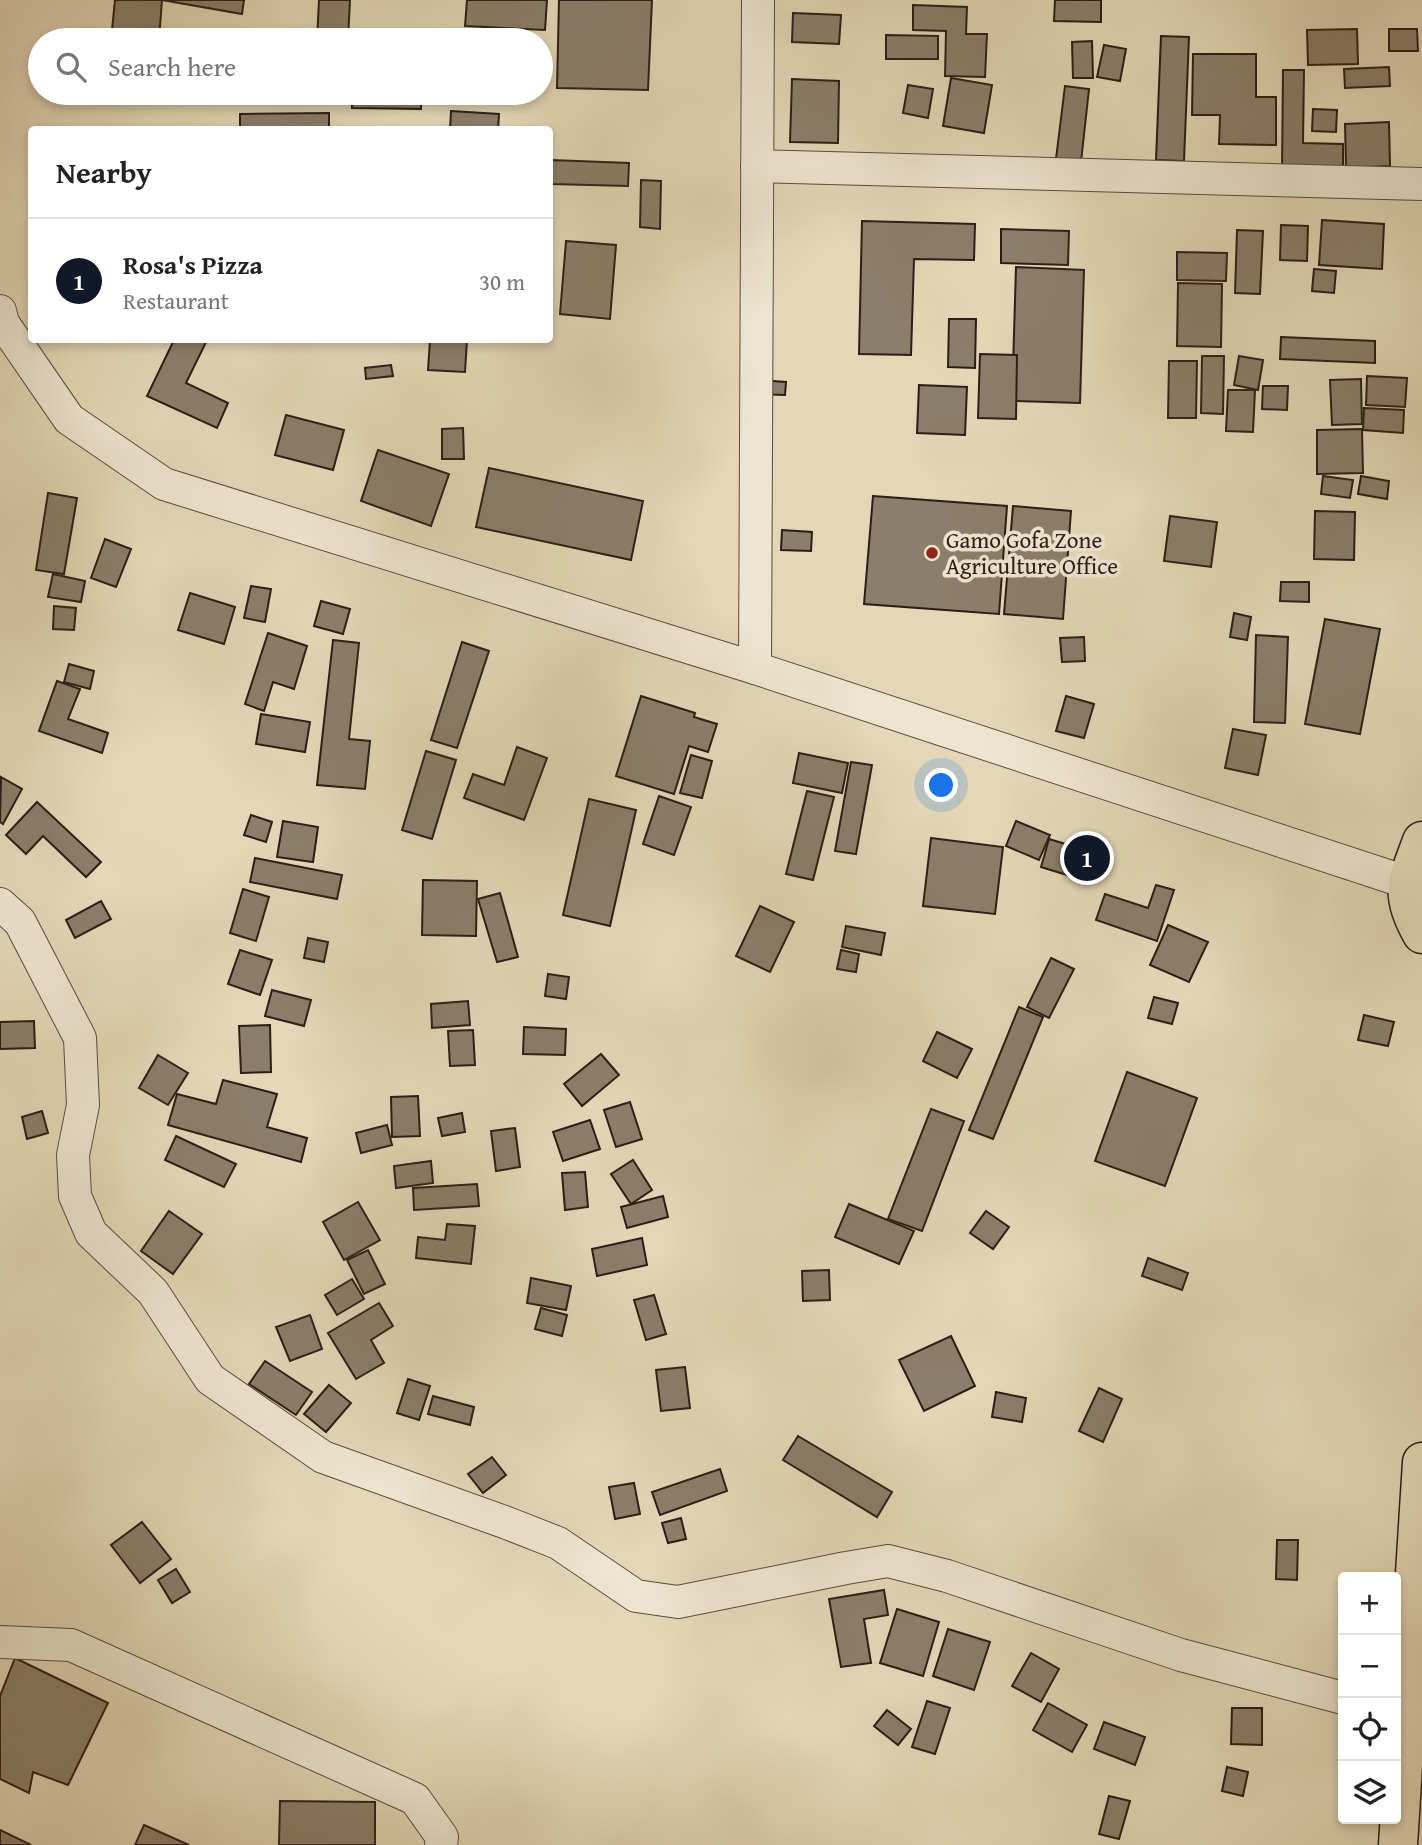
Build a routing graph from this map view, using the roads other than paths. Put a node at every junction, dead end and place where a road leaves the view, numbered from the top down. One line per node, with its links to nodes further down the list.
1 (758, 0): 2 (street)
2 (757, 166): 3 (street); 5 (street)
3 (1422, 184)
4 (0, 311): 5 (street)
5 (755, 668): 7 (street)
6 (1422, 841): 7 (highway)
7 (1406, 882): 9 (highway)
8 (0, 904): 12 (street)
9 (1422, 934)
10 (1422, 1462): 13 (highway)
11 (0, 1643): 15 (street)
12 (1338, 1697)
13 (1401, 1713)
14 (1400, 1761): 16 (highway)
15 (441, 1845)
16 (1398, 1845)

